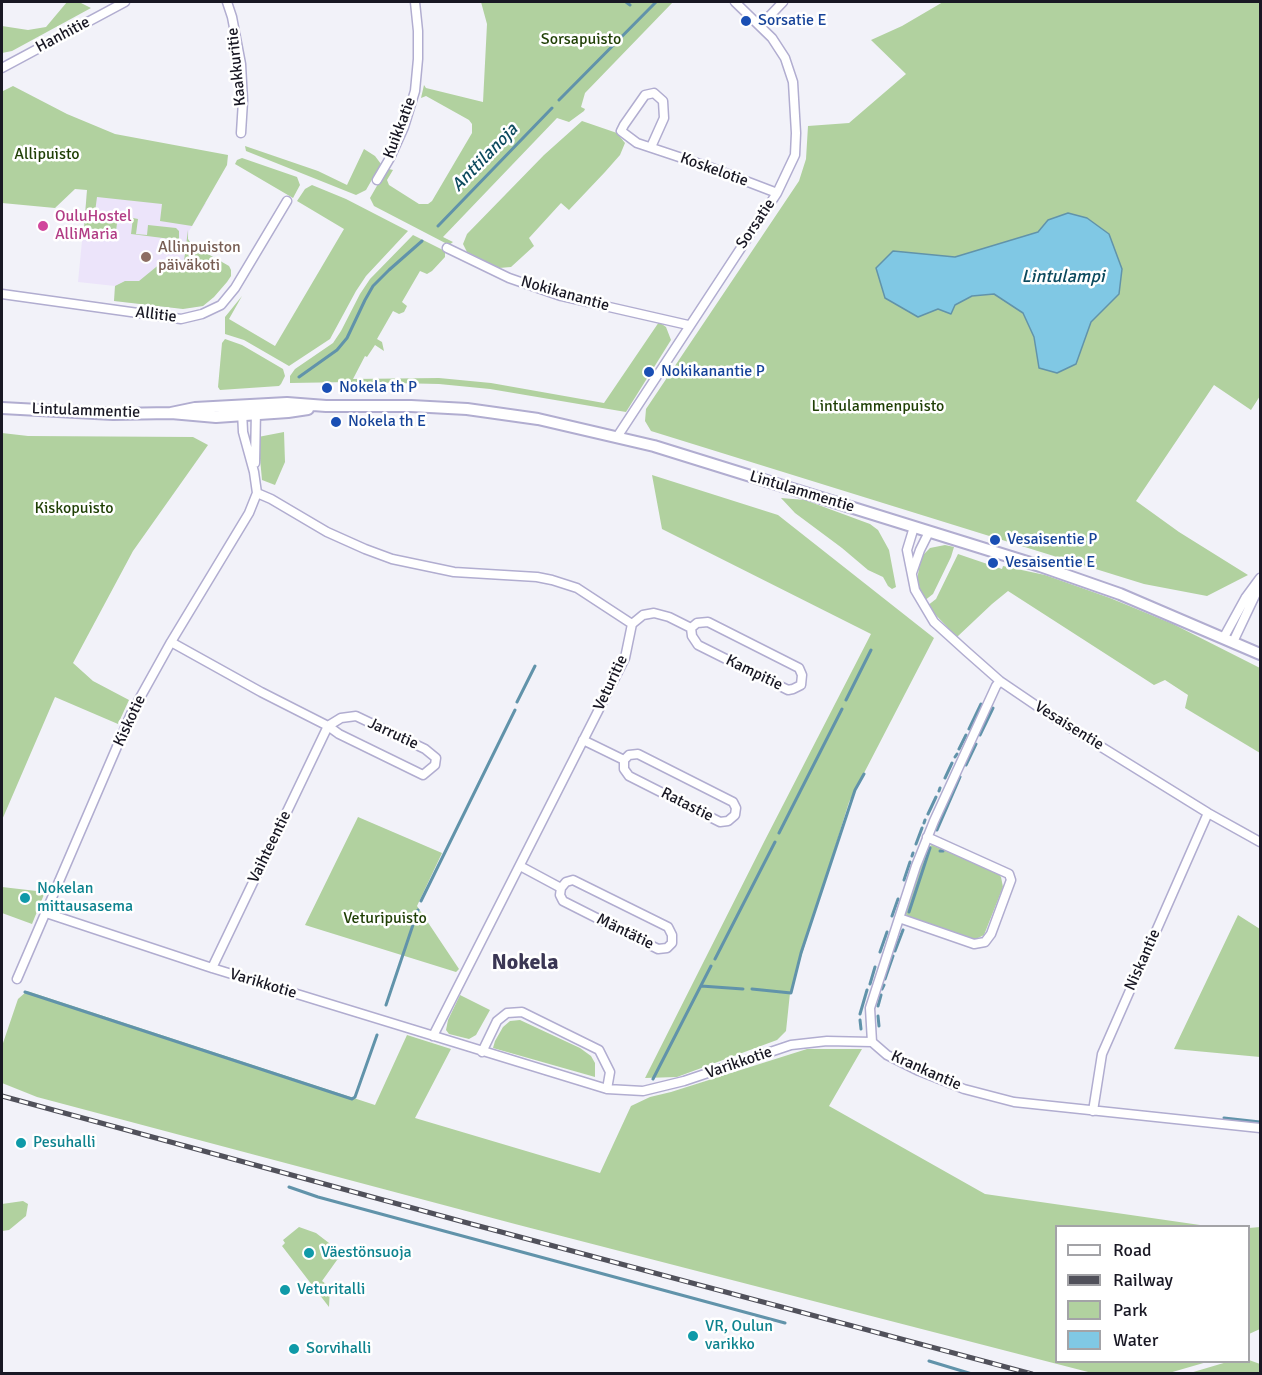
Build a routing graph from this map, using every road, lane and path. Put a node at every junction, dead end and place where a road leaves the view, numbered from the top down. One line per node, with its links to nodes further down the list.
1 (125, 2): 7 (street, Hanhitie)
2 (226, 2): 8 (street, Kaakkuritie)
3 (415, 2): 10 (street, Kuikkatie)
4 (735, 2): 6 (street, Sorsatie)
5 (783, 2): 6 (street)
6 (760, 26): 11 (street, Sorsatie)
7 (2, 68)
8 (241, 133)
9 (651, 147): 9 (street, Koskelotie); 11 (street, Koskelotie)
10 (377, 180)
11 (777, 193): 15 (street, Sorsatie)
12 (287, 201): 14 (street, Allitie)
13 (447, 248): 15 (street, Nokikanantie)
14 (2, 294)
15 (688, 325): 19 (street, Sorsatie)
16 (2, 408): 18 (street, Lintulammentie)
17 (256, 410): 18 (street, Lintulammentie); 19 (street, Lintulammentie); 20 (street)
18 (242, 411): 20 (street)
19 (617, 437): 22 (street, Lintulammentie)
20 (254, 472): 21 (street)
21 (257, 493): 27 (street); 30 (street, Kiskotie)
22 (914, 527): 23 (street, Lintulammentie); 24 (street, Vesaisentie)
23 (929, 532): 24 (street); 29 (street, Lintulammentie)
24 (912, 574): 32 (street, Vesaisentie)
25 (1260, 578): 29 (street)
26 (1260, 583): 29 (street)
27 (632, 624): 28 (street, Kampitie); 34 (street, Veturitie)
28 (691, 628): 28 (street, Kampitie)
29 (1228, 639): 31 (street, Lintulammentie)
30 (171, 642): 33 (street, Jarrutie); 41 (street, Kiskotie)
31 (1260, 654)
32 (1000, 681): 36 (street, Vesaisentie); 37 (street, Krankantie)
33 (328, 726): 33 (street, Jarrutie); 43 (street, Vaihteentie)
34 (583, 740): 35 (street, Ratastie); 39 (street, Veturitie)
35 (624, 760): 35 (street, Ratastie)
36 (1208, 813): 38 (street, Vesaisentie); 49 (street, Niskantie)
37 (927, 837): 42 (street, Krankantie); 42 (street)
38 (1260, 842)
39 (520, 866): 40 (street, Mäntätie); 45 (street, Veturitie)
40 (561, 888): 40 (street, Mäntätie)
41 (46, 913): 43 (street, Varikkotie); 44 (street, Kiskotie)
42 (899, 918): 46 (street, Krankantie)
43 (212, 968): 45 (street, Varikkotie)
44 (17, 979)
45 (433, 1036): 47 (street, Varikkotie)
46 (872, 1042): 48 (street, Varikkotie); 49 (street, Krankantie)
47 (482, 1052): 48 (street, Varikkotie); 48 (street)
48 (608, 1089)
49 (1093, 1111): 50 (street, Krankantie)
50 (1260, 1128)

